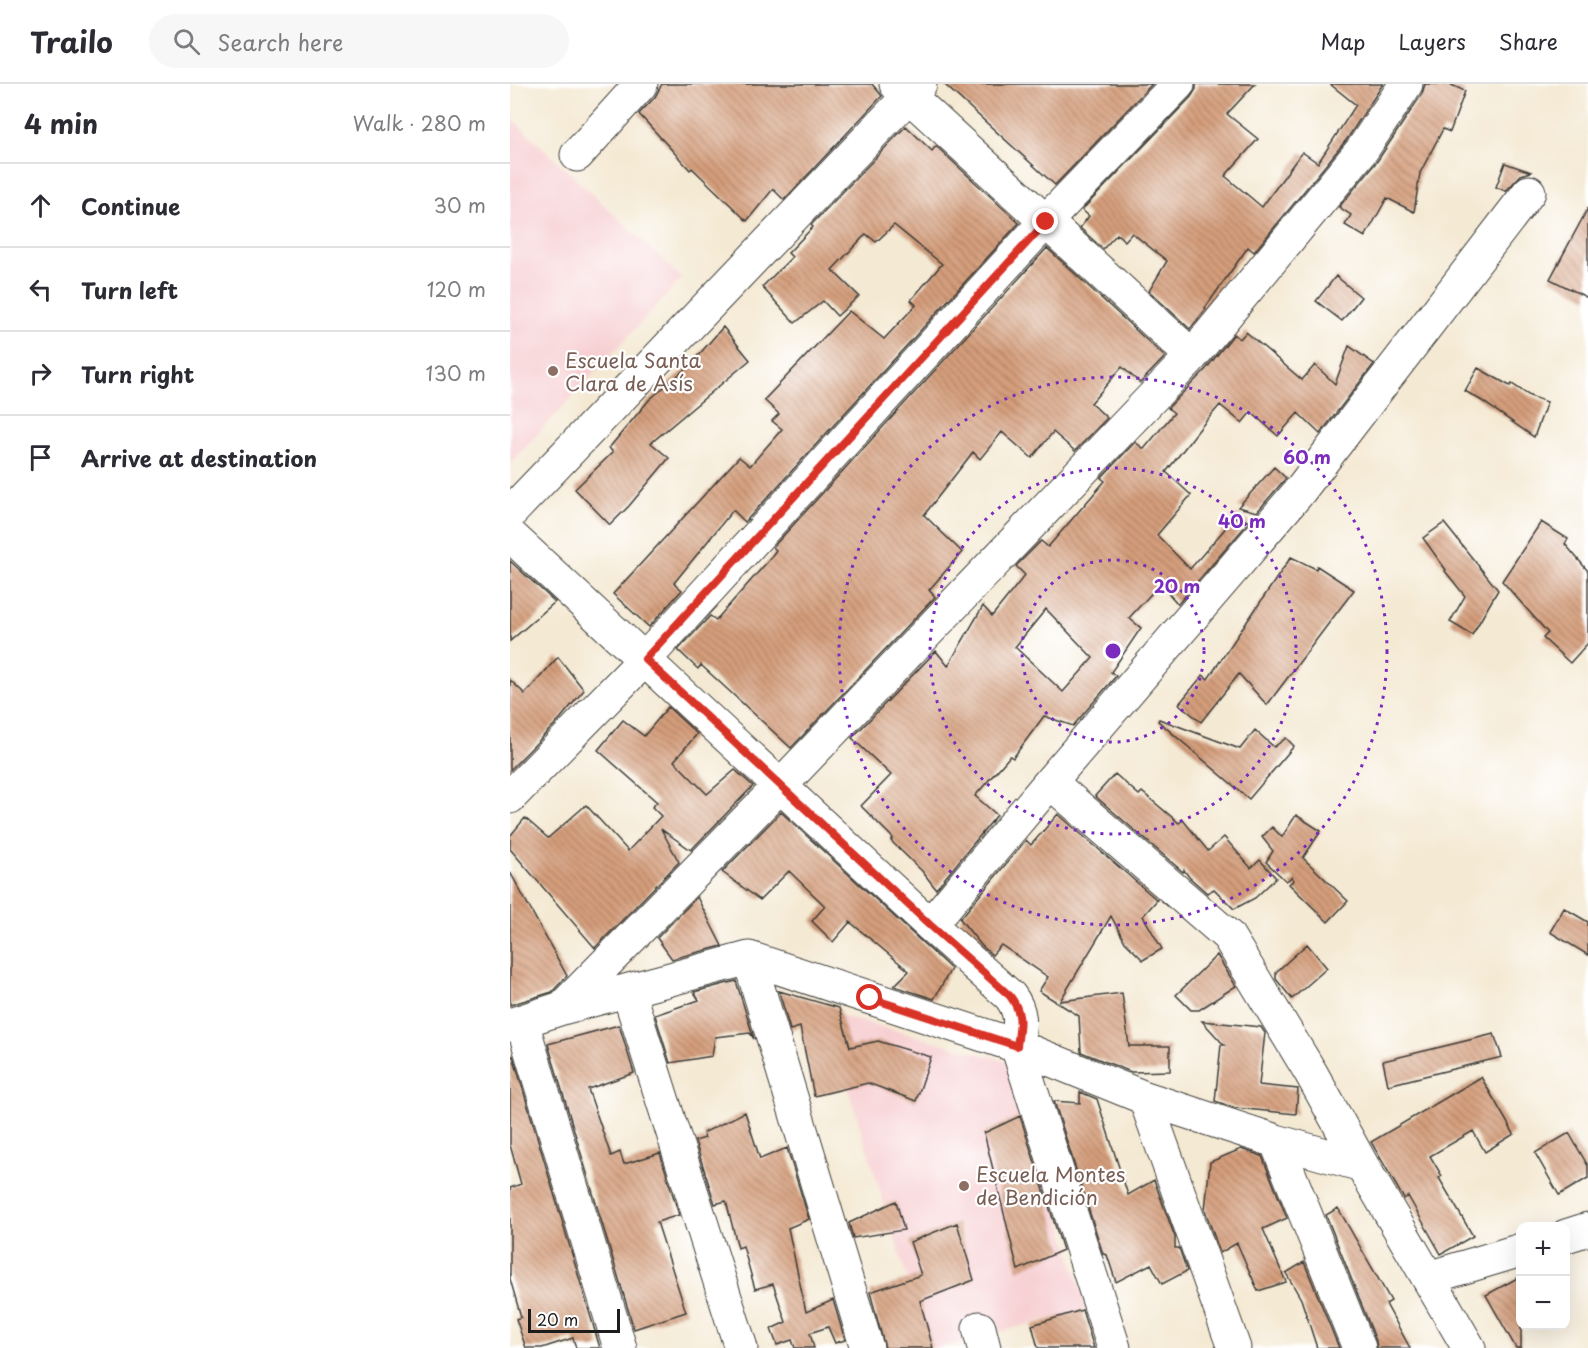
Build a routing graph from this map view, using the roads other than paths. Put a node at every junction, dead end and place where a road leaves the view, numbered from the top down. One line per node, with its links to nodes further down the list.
1 (640, 84): 5 (street)
2 (1178, 84): 7 (street)
3 (1406, 84): 8 (street)
4 (908, 88): 7 (street); 9 (street)
5 (577, 155)
6 (1529, 192): 12 (street)
7 (1046, 222): 8 (street); 11 (street)
8 (1192, 357): 13 (street)
9 (510, 513)
10 (510, 535): 11 (street)
11 (645, 659): 13 (street); 14 (street)
12 (1050, 782): 15 (street); 23 (street)
13 (780, 786): 15 (street); 18 (street)
14 (510, 797)
15 (930, 925): 20 (street)
16 (749, 958): 17 (street); 20 (street); 30 (street)
17 (628, 991): 18 (street); 29 (street)
18 (562, 1008): 19 (street)
19 (516, 1023): 28 (street)
20 (1017, 1046): 21 (street); 31 (street)
21 (1144, 1098): 22 (street); 32 (street)
22 (1276, 1142): 23 (street); 33 (street)
23 (1362, 1165): 27 (street)
24 (1588, 1229): 25 (street)
25 (1570, 1235)
26 (1516, 1252): 27 (street)
27 (1428, 1278): 34 (street)
28 (620, 1348)
29 (741, 1348)
30 (867, 1348)
31 (1114, 1348)
32 (1234, 1348)
33 (1359, 1348)
34 (1469, 1348)

